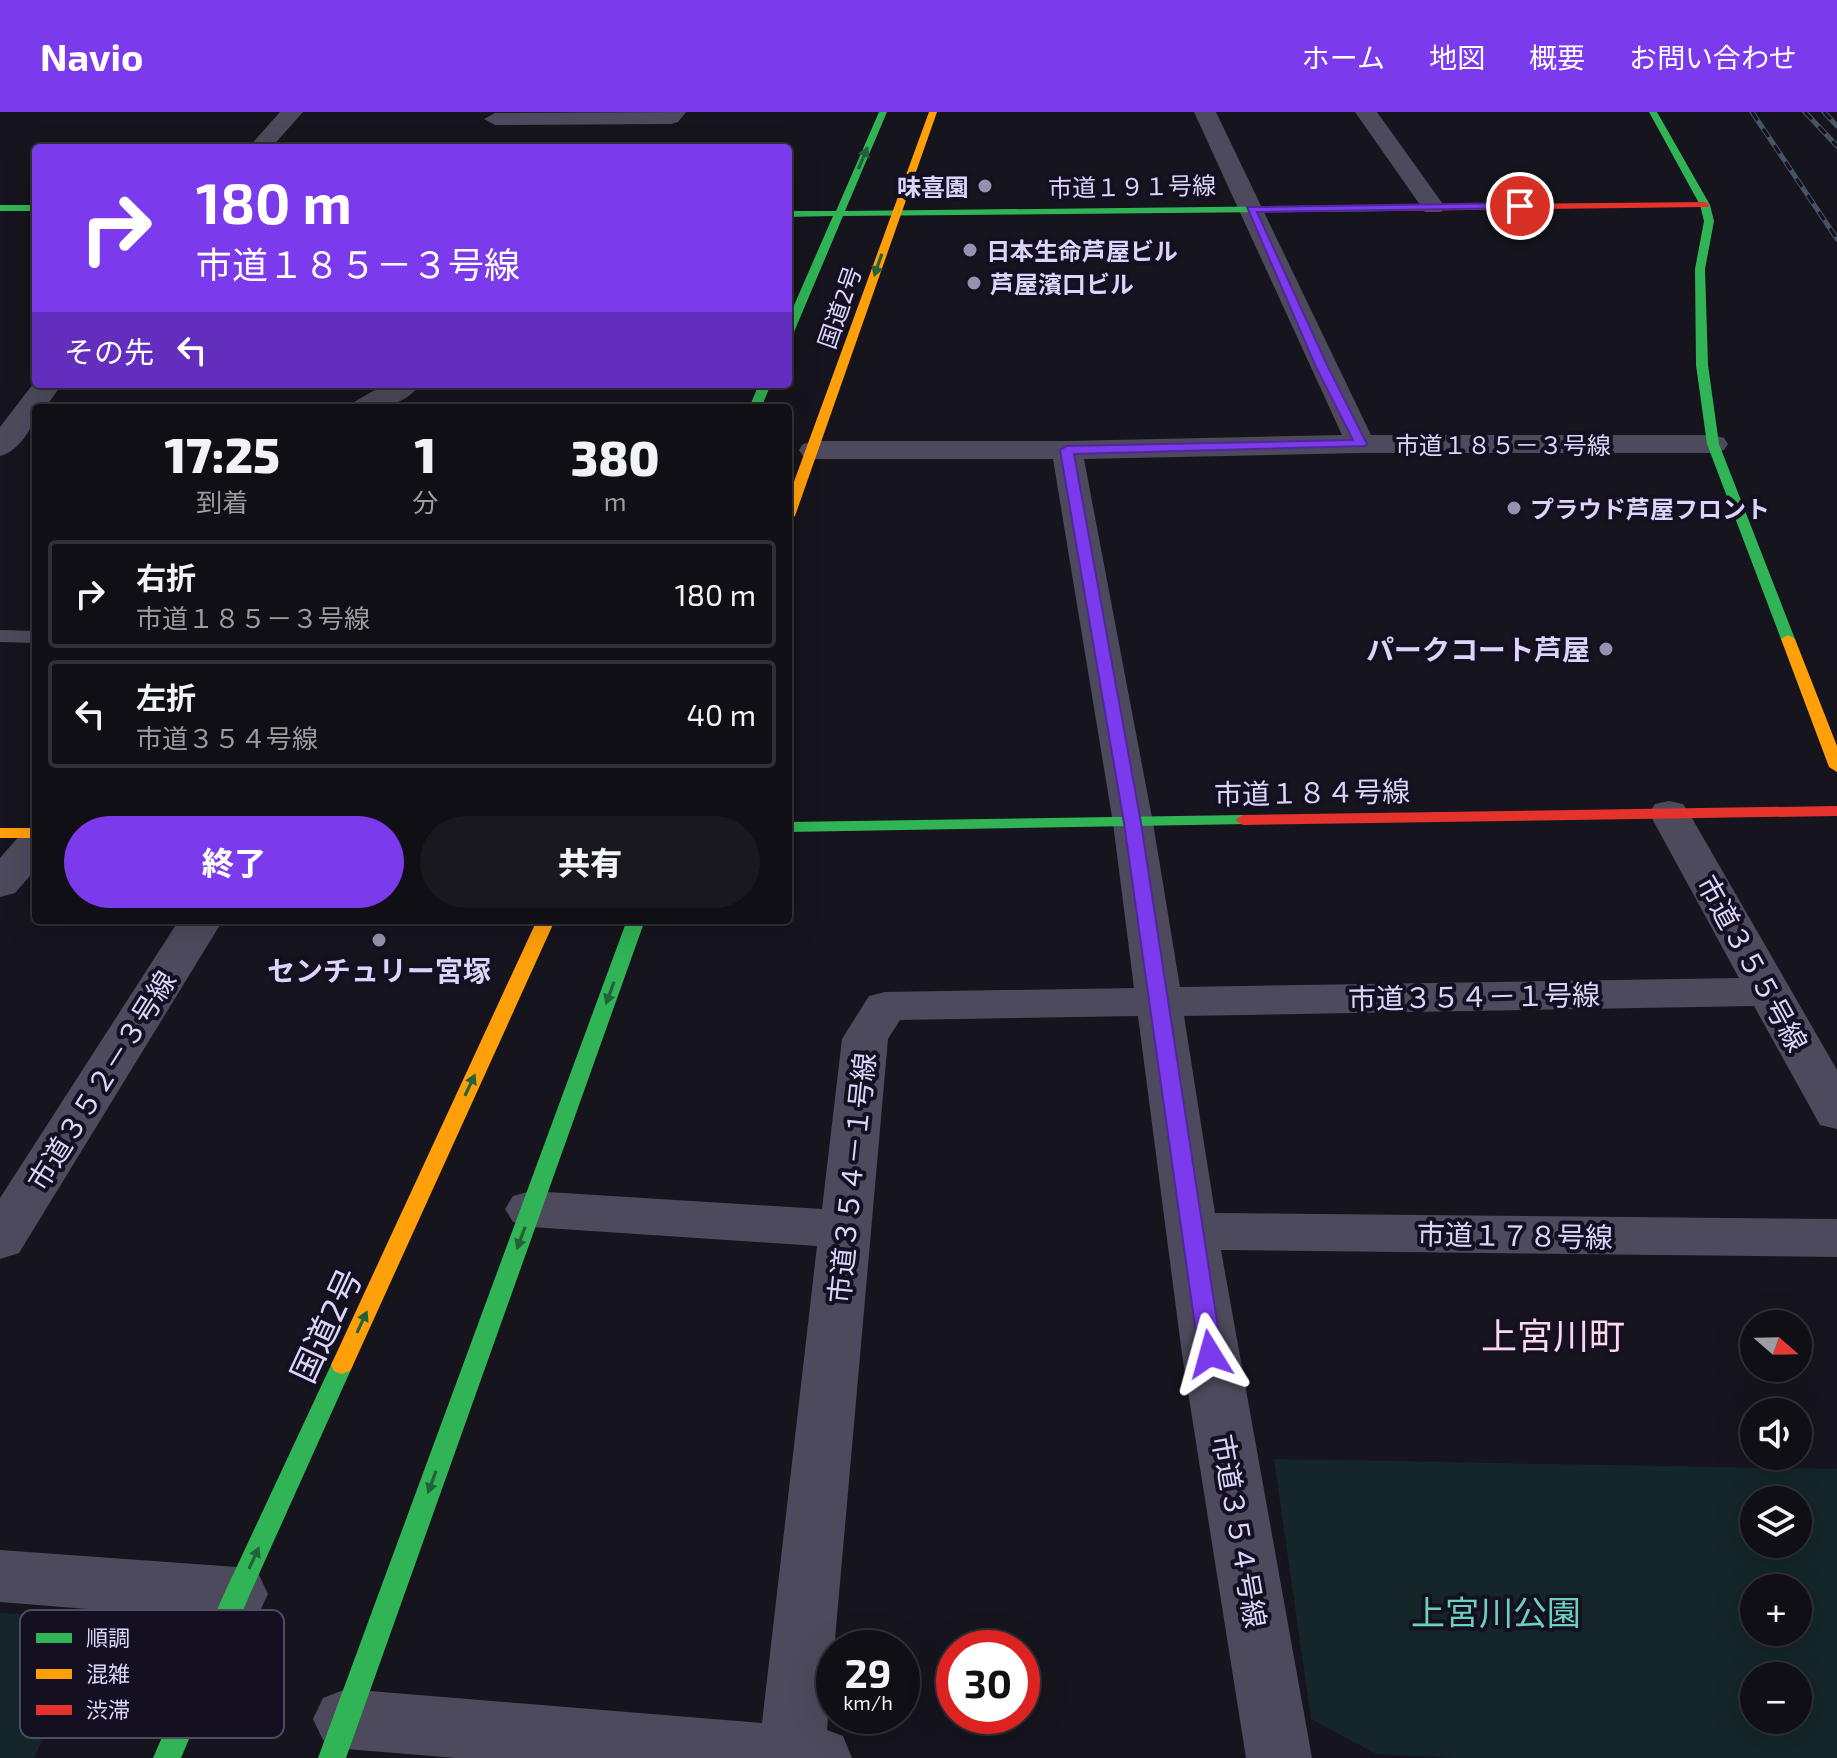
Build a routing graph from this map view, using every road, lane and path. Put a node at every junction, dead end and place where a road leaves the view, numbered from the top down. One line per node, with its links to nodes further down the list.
1 (292, 112): 9 (street)
2 (675, 112): 8 (street)
3 (883, 112): 17 (main road, 国道2号, one-way to 3)
4 (933, 112): 15 (main road, 国道2号)
5 (1205, 112): 14 (street)
6 (1366, 112): 11 (street)
7 (1653, 112): 10 (main road)
8 (492, 123)
9 (263, 144)
10 (1705, 205): 11 (main road, 市道１９１号線); 23 (main road)
11 (1433, 207): 14 (main road, 市道１９１号線)
12 (0, 208): 13 (main road)
13 (32, 208)
14 (1250, 209): 15 (main road, 市道１９１号線); 22 (street)
15 (896, 213): 17 (main road, 市道１９１号線); 25 (main road, 国道2号, one-way to 25)
16 (792, 214): 17 (main road, 市道１９１号線)
17 (839, 214): 18 (main road, 国道2号)
18 (792, 323)
19 (399, 388): 20 (street)
20 (371, 404)
21 (32, 406): 24 (street)
22 (1361, 444): 23 (street, 市道１８５－３号線); 26 (street, 市道１８５－３号線)
23 (1713, 444): 31 (main road)
24 (0, 449): 27 (street)
25 (814, 450): 26 (street, 市道１８５－３号線); 28 (main road, 国道2号)
26 (1067, 450): 34 (street, 市道３５４号線)
27 (32, 451)
28 (792, 506)
29 (0, 636): 30 (lane)
30 (32, 637)
31 (1837, 767)
32 (1837, 811): 33 (main road, 市道１８４号線)
33 (1669, 813): 34 (main road, 市道１８４号線); 43 (street, 市道３５５号線)
34 (1133, 823): 35 (main road, 市道１８４号線); 44 (street, 市道３５４号線)
35 (792, 827)
36 (0, 833): 37 (main road)
37 (32, 833)
38 (32, 848): 39 (street)
39 (0, 884)
40 (198, 924): 50 (street, 市道３５２－３号線)
41 (544, 924): 52 (main road, 国道2号, one-way to 41)
42 (635, 924): 46 (main road, one-way to 46)
43 (1769, 992): 44 (street, 市道３５４－１号線); 45 (street, 市道３５５号線)
44 (1158, 999): 47 (street, 市道３５４－１号線); 48 (street, 市道３５４号線)
45 (1837, 1113)
46 (531, 1209): 47 (street); 55 (main road, one-way to 55)
47 (846, 1229): 56 (street, 市道３５４－１号線)
48 (1192, 1231): 49 (street, 市道１７８号線); 58 (street, 市道３５４号線)
49 (1837, 1238)
50 (0, 1240)
51 (0, 1576): 52 (street)
52 (237, 1594): 53 (main road, 国道2号)
53 (230, 1610)
54 (176, 1738): 57 (main road, 国道2号)
55 (339, 1738): 56 (street)
56 (801, 1757)
57 (167, 1758)
58 (1279, 1758)

